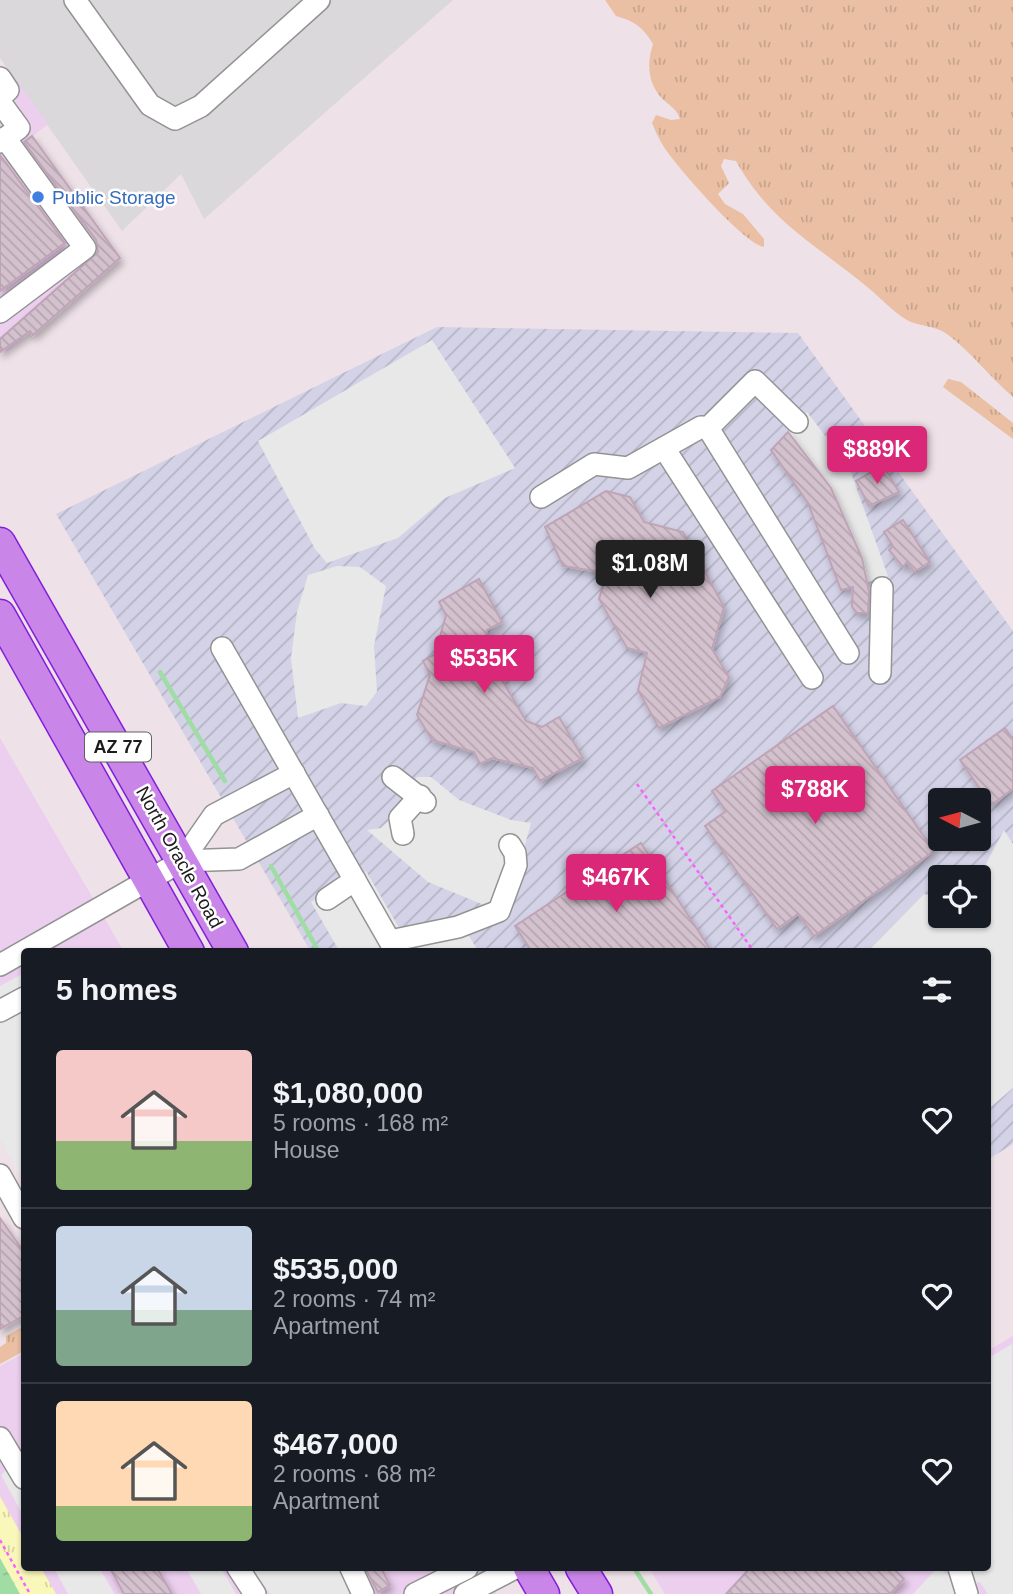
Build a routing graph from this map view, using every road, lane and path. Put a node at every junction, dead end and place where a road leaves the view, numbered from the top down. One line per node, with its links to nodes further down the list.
1 (75, 0): 3 (street)
2 (319, 0): 3 (street)
3 (298, 7)
4 (0, 78): 5 (street)
5 (0, 99): 6 (street)
6 (3, 140): 7 (street)
7 (0, 312)
8 (797, 422): 9 (street)
9 (708, 428): 10 (street); 16 (street)
10 (664, 448): 11 (street); 18 (street)
11 (541, 497)
12 (0, 543): 25 (highway, North Oracle Road / AZ 77)
13 (882, 588): 17 (street)
14 (0, 615): 26 (highway, North Oracle Road / AZ 77)
15 (222, 648): 19 (street)
16 (848, 653)
17 (880, 673)
18 (812, 678)
19 (294, 774): 22 (street); 25 (street)
20 (393, 777): 23 (street)
21 (637, 784): 33 (path)
22 (318, 815): 25 (street); 27 (street)
23 (403, 834)
24 (510, 845): 29 (street)
25 (182, 861): 26 (street); 32 (highway, North Oracle Road / AZ 77)
26 (149, 880): 30 (street); 31 (highway, North Oracle Road / AZ 77)
27 (355, 880): 28 (street); 29 (street)
28 (327, 898)
29 (393, 947)
30 (30, 948)
31 (186, 948)
32 (231, 948)
33 (751, 948)
34 (21, 953): 35 (street)
35 (0, 965)
36 (21, 1001): 37 (street)
37 (0, 1012)
38 (0, 1175): 39 (street)
39 (21, 1213)
40 (0, 1438): 41 (street)
41 (21, 1473)
42 (0, 1540): 50 (path)
43 (240, 1571): 51 (street)
44 (352, 1571): 52 (street)
45 (461, 1571): 53 (street)
46 (509, 1571): 54 (street)
47 (531, 1571): 55 (highway)
48 (583, 1571): 56 (highway)
49 (961, 1571): 57 (street)
50 (30, 1594)
51 (255, 1594)
52 (363, 1594)
53 (415, 1594)
54 (465, 1594)
55 (544, 1594)
56 (597, 1594)
57 (967, 1594)

